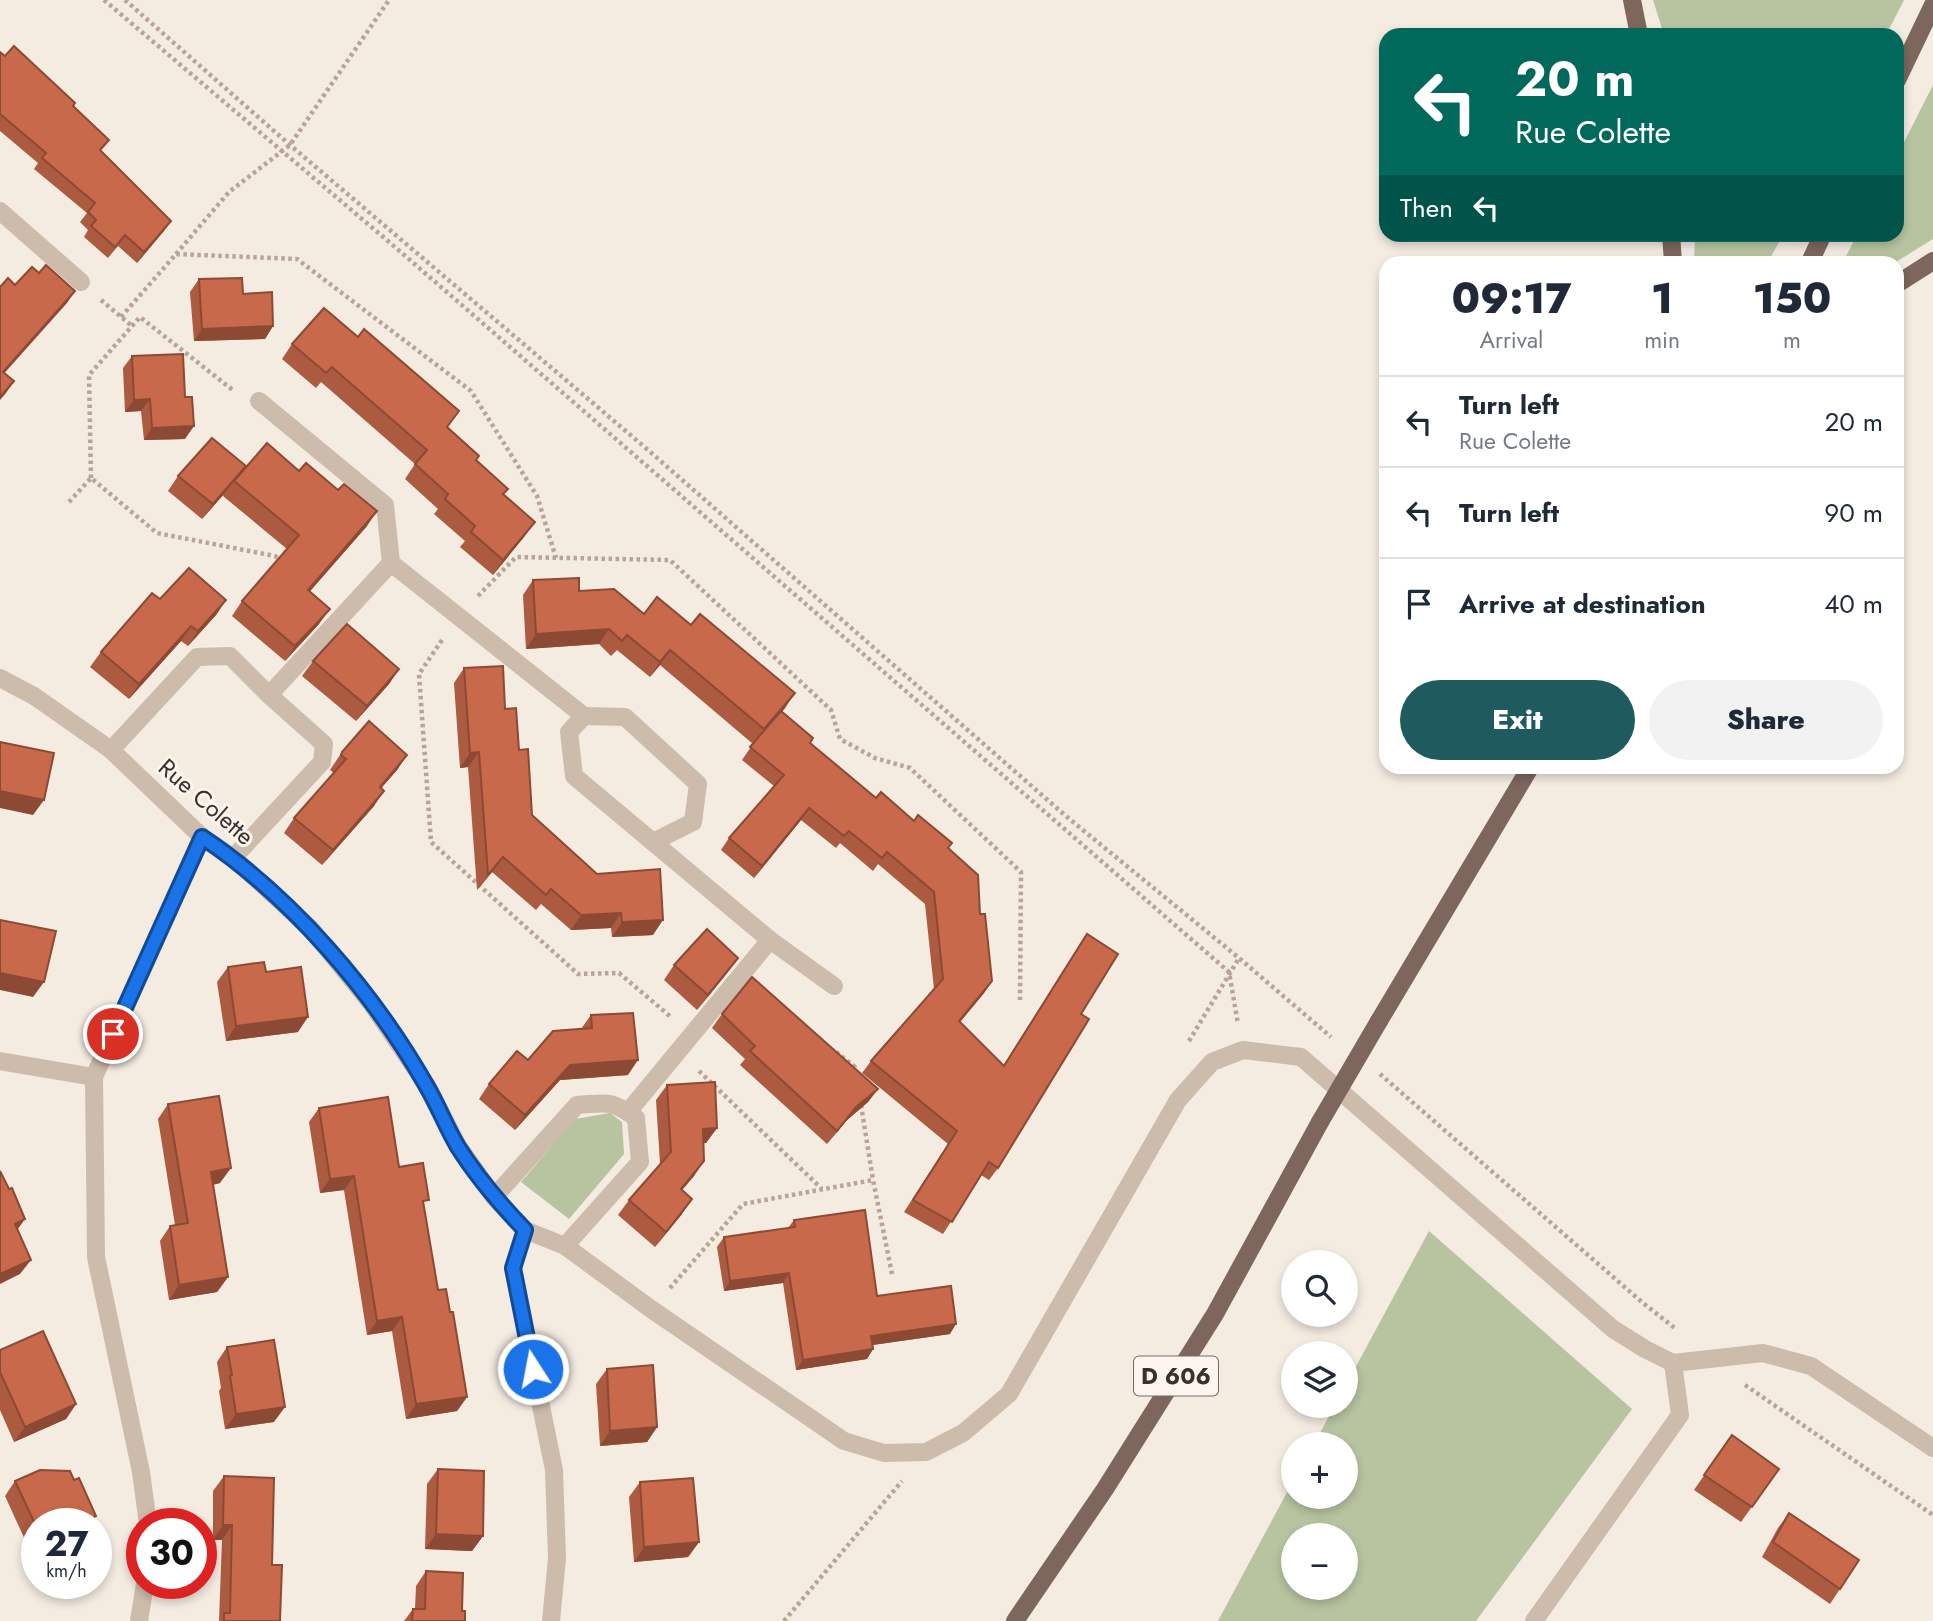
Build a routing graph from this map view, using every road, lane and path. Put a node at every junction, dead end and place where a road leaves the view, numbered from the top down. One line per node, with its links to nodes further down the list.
1 (104, 0): 9 (path)
2 (125, 0): 8 (path)
3 (388, 0): 8 (path)
4 (1632, 0): 6 (main road)
5 (1931, 10): 7 (main road)
6 (1638, 28)
7 (1904, 66)
8 (290, 145): 9 (path); 33 (path)
9 (282, 151): 11 (path); 35 (path)
10 (3, 221): 14 (street)
11 (176, 254): 15 (path); 20 (path)
12 (1933, 261): 13 (main road)
13 (1904, 280)
14 (80, 282): 15 (path)
15 (121, 317): 16 (path)
16 (132, 327): 17 (path); 18 (path)
17 (259, 401): 21 (street)
18 (90, 478): 19 (path); 22 (path)
19 (69, 502)
20 (556, 558)
21 (391, 563): 24 (street); 25 (street)
22 (285, 564)
23 (0, 678): 26 (street, Rue Colette)
24 (269, 695): 26 (street); 30 (street)
25 (584, 716): 29 (street); 29 (street)
26 (111, 750): 28 (street, Rue Colette)
27 (1526, 774): 60 (main road, D 606, bridge)
28 (202, 837): 30 (street, Rue Colette); 39 (street)
29 (653, 842): 31 (street)
30 (233, 858): 45 (street, Rue Colette)
31 (770, 940): 32 (street); 36 (street)
32 (834, 986)
33 (1331, 1037)
34 (834, 1050): 40 (path)
35 (1243, 1050): 51 (street); 53 (street)
36 (678, 1051): 42 (street); 44 (path)
37 (0, 1060): 39 (street)
38 (1380, 1074): 50 (path)
39 (94, 1077): 54 (street)
40 (856, 1079)
41 (860, 1104): 43 (path)
42 (628, 1112): 45 (street); 47 (street)
43 (873, 1180): 44 (path); 48 (path)
44 (822, 1189): 49 (path)
45 (494, 1197): 46 (street, Rue Colette)
46 (525, 1230): 47 (street); 58 (street)
47 (565, 1246): 49 (street)
48 (892, 1274)
49 (651, 1309): 53 (street)
50 (1714, 1359): 51 (street); 52 (street); 55 (path)
51 (1673, 1363): 61 (street)
52 (1933, 1448)
53 (926, 1452): 59 (path)
54 (146, 1508)
55 (1933, 1515)
56 (143, 1599): 57 (street)
57 (139, 1621)
58 (551, 1621)
59 (784, 1621)
60 (1015, 1621)
61 (1534, 1621)

